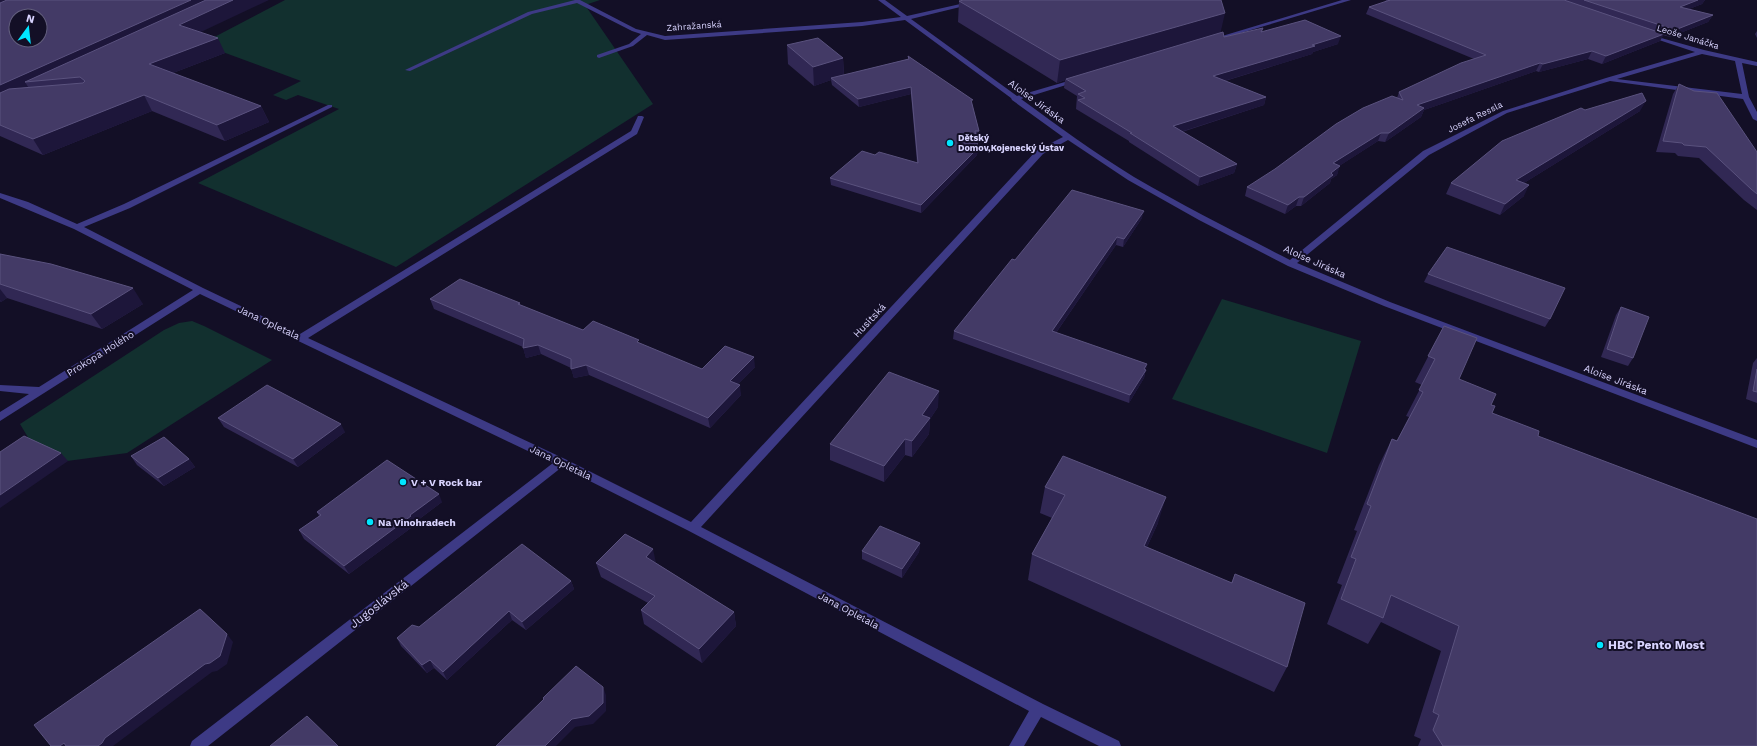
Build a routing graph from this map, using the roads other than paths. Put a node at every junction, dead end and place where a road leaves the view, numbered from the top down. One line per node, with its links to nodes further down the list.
1 (881, 0): 4 (street, Aloise Jiráska)
2 (986, 0): 4 (street, Zahražanská)
3 (1348, 0): 7 (street)
4 (907, 18): 6 (street, Zahražanská); 16 (street, Aloise Jiráska)
5 (1643, 32): 8 (street, Leoše Janáčka)
6 (645, 34): 9 (street); 12 (street, Zahražanská)
7 (1204, 43)
8 (1702, 52): 10 (street, Leoše Janáčka); 14 (street, Josefa Ressla)
9 (599, 56)
10 (1738, 60): 11 (street, Leoše Janáčka); 15 (street)
11 (1757, 64)
12 (408, 70)
13 (1082, 78): 16 (street)
14 (1608, 79): 15 (street); 23 (street, Josefa Ressla)
15 (1746, 97): 19 (street)
16 (1014, 99): 20 (street, Aloise Jiráska)
17 (330, 106): 22 (street)
18 (640, 117): 25 (street)
19 (1757, 119)
20 (1068, 137): 23 (street, Aloise Jiráska); 31 (street, Husitská)
21 (0, 195): 22 (street, Jana Opletala)
22 (78, 227): 24 (street, Jana Opletala)
23 (1291, 264): 29 (street, Aloise Jiráska)
24 (200, 290): 25 (street, Jana Opletala); 27 (street, Prokopa Holého)
25 (302, 337): 30 (street, Jana Opletala)
26 (0, 388): 27 (street)
27 (40, 391): 28 (street, Prokopa Holého)
28 (0, 417)
29 (1757, 444)
30 (561, 462): 31 (street, Jana Opletala); 33 (street, Jugoslávská)
31 (693, 528): 32 (street, Jana Opletala)
32 (1038, 709): 34 (street); 35 (street, Jana Opletala)
33 (197, 746)
34 (1016, 746)
35 (1114, 746)

